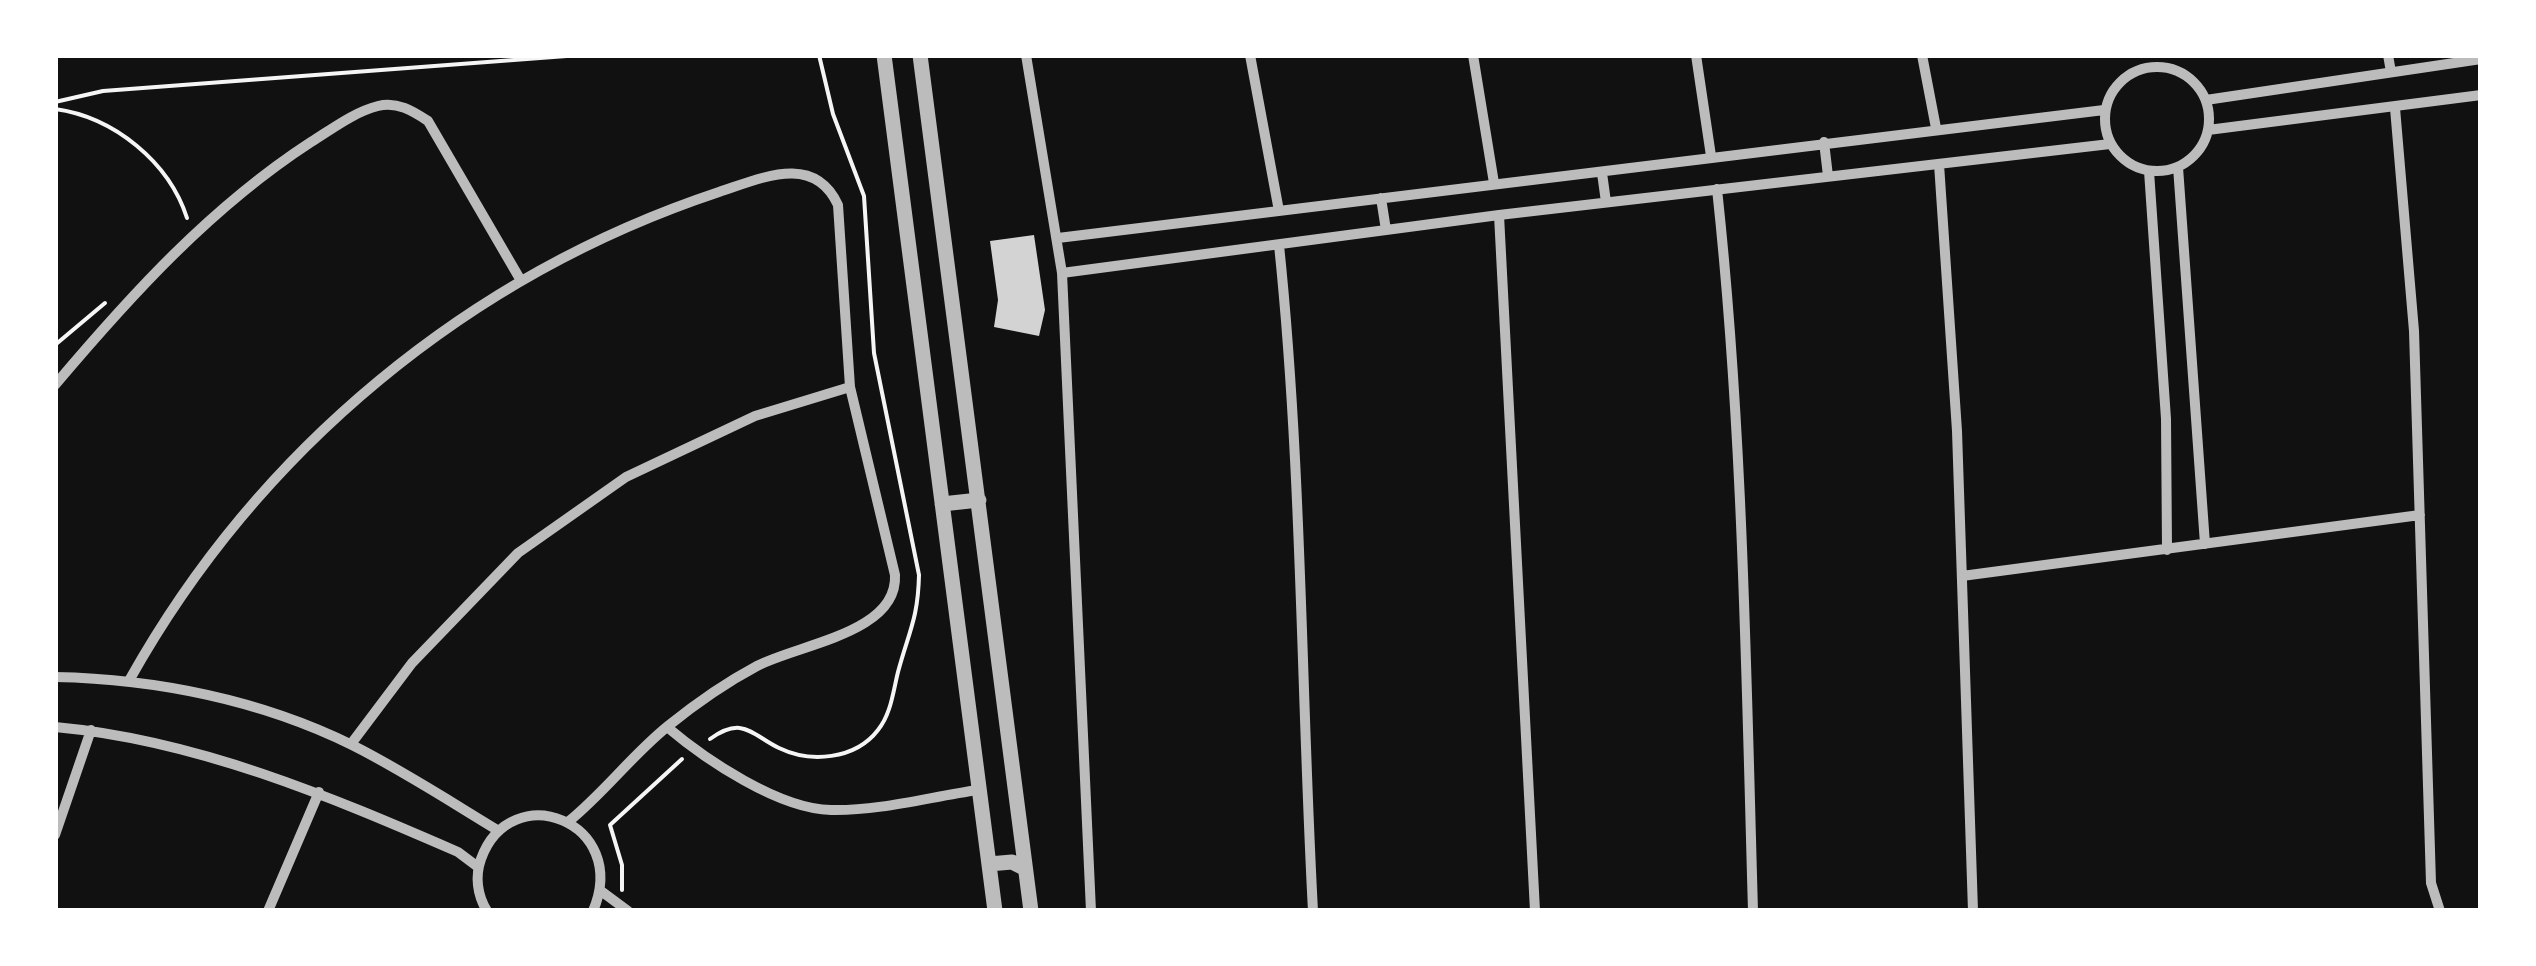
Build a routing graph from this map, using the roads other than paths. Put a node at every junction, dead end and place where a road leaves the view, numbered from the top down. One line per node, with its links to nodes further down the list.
1 (884, 55): 43 (street)
2 (920, 55): 42 (street)
3 (1026, 55): 36 (street)
4 (1250, 55): 33 (street)
5 (1472, 55): 29 (street)
6 (1696, 55): 23 (street)
7 (1922, 55): 19 (street)
8 (2133, 55): 13 (street)
9 (2167, 55): 12 (street)
10 (2388, 55): 14 (street)
11 (2481, 59): 14 (street)
12 (2169, 68): 13 (street); 16 (street)
13 (2135, 71): 18 (street)
14 (2391, 72): 16 (street)
15 (2481, 95): 17 (street)
16 (2206, 100): 20 (street)
17 (2395, 108): 20 (street); 44 (street)
18 (2104, 110): 19 (street); 22 (street)
19 (1936, 128): 21 (street)
20 (2208, 130): 25 (street)
21 (1824, 142): 23 (street); 28 (street)
22 (2110, 144): 24 (street); 26 (street)
23 (1711, 156): 27 (street)
24 (1939, 164): 28 (street); 47 (street)
25 (2178, 167): 26 (street); 45 (street)
26 (2148, 171): 46 (street)
27 (1602, 172): 29 (street); 32 (street)
28 (1828, 176): 30 (street)
29 (1494, 183): 31 (street)
30 (1717, 189): 32 (street); 73 (street)
31 (1381, 198): 33 (street); 35 (street)
32 (1606, 202): 34 (street)
33 (1279, 211): 36 (street)
34 (1499, 215): 35 (street); 72 (street)
35 (1386, 230): 37 (street)
36 (1058, 238): 38 (street)
37 (1279, 245): 38 (street); 71 (street)
38 (1062, 273): 70 (street)
39 (520, 279): 40 (street); 41 (street); 49 (street)
40 (55, 385)
41 (850, 387): 51 (street); 53 (street)
42 (979, 500): 43 (street); 61 (street)
43 (942, 504): 54 (street)
44 (2420, 515): 45 (street); 64 (street)
45 (2206, 544): 46 (street)
46 (2166, 550): 47 (street)
47 (1962, 576): 74 (street)
48 (55, 677): 49 (street)
49 (130, 679): 53 (street)
50 (55, 727): 52 (street)
51 (667, 727): 54 (street); 56 (street)
52 (90, 730): 55 (street); 58 (street)
53 (351, 744): 57 (street)
54 (978, 790): 59 (street)
55 (319, 792): 60 (street); 65 (street)
56 (568, 822): 57 (street); 62 (street)
57 (498, 830): 60 (street)
58 (55, 835)
59 (988, 864): 61 (street); 68 (street)
60 (478, 867): 66 (street)
61 (1024, 868): 69 (street)
62 (602, 891): 63 (street); 67 (street)
63 (623, 908)
64 (2437, 908)
65 (268, 911)
66 (487, 911)
67 (594, 911)
68 (995, 911)
69 (1031, 911)
70 (1091, 911)
71 (1313, 911)
72 (1535, 911)
73 (1753, 911)
74 (1973, 911)

